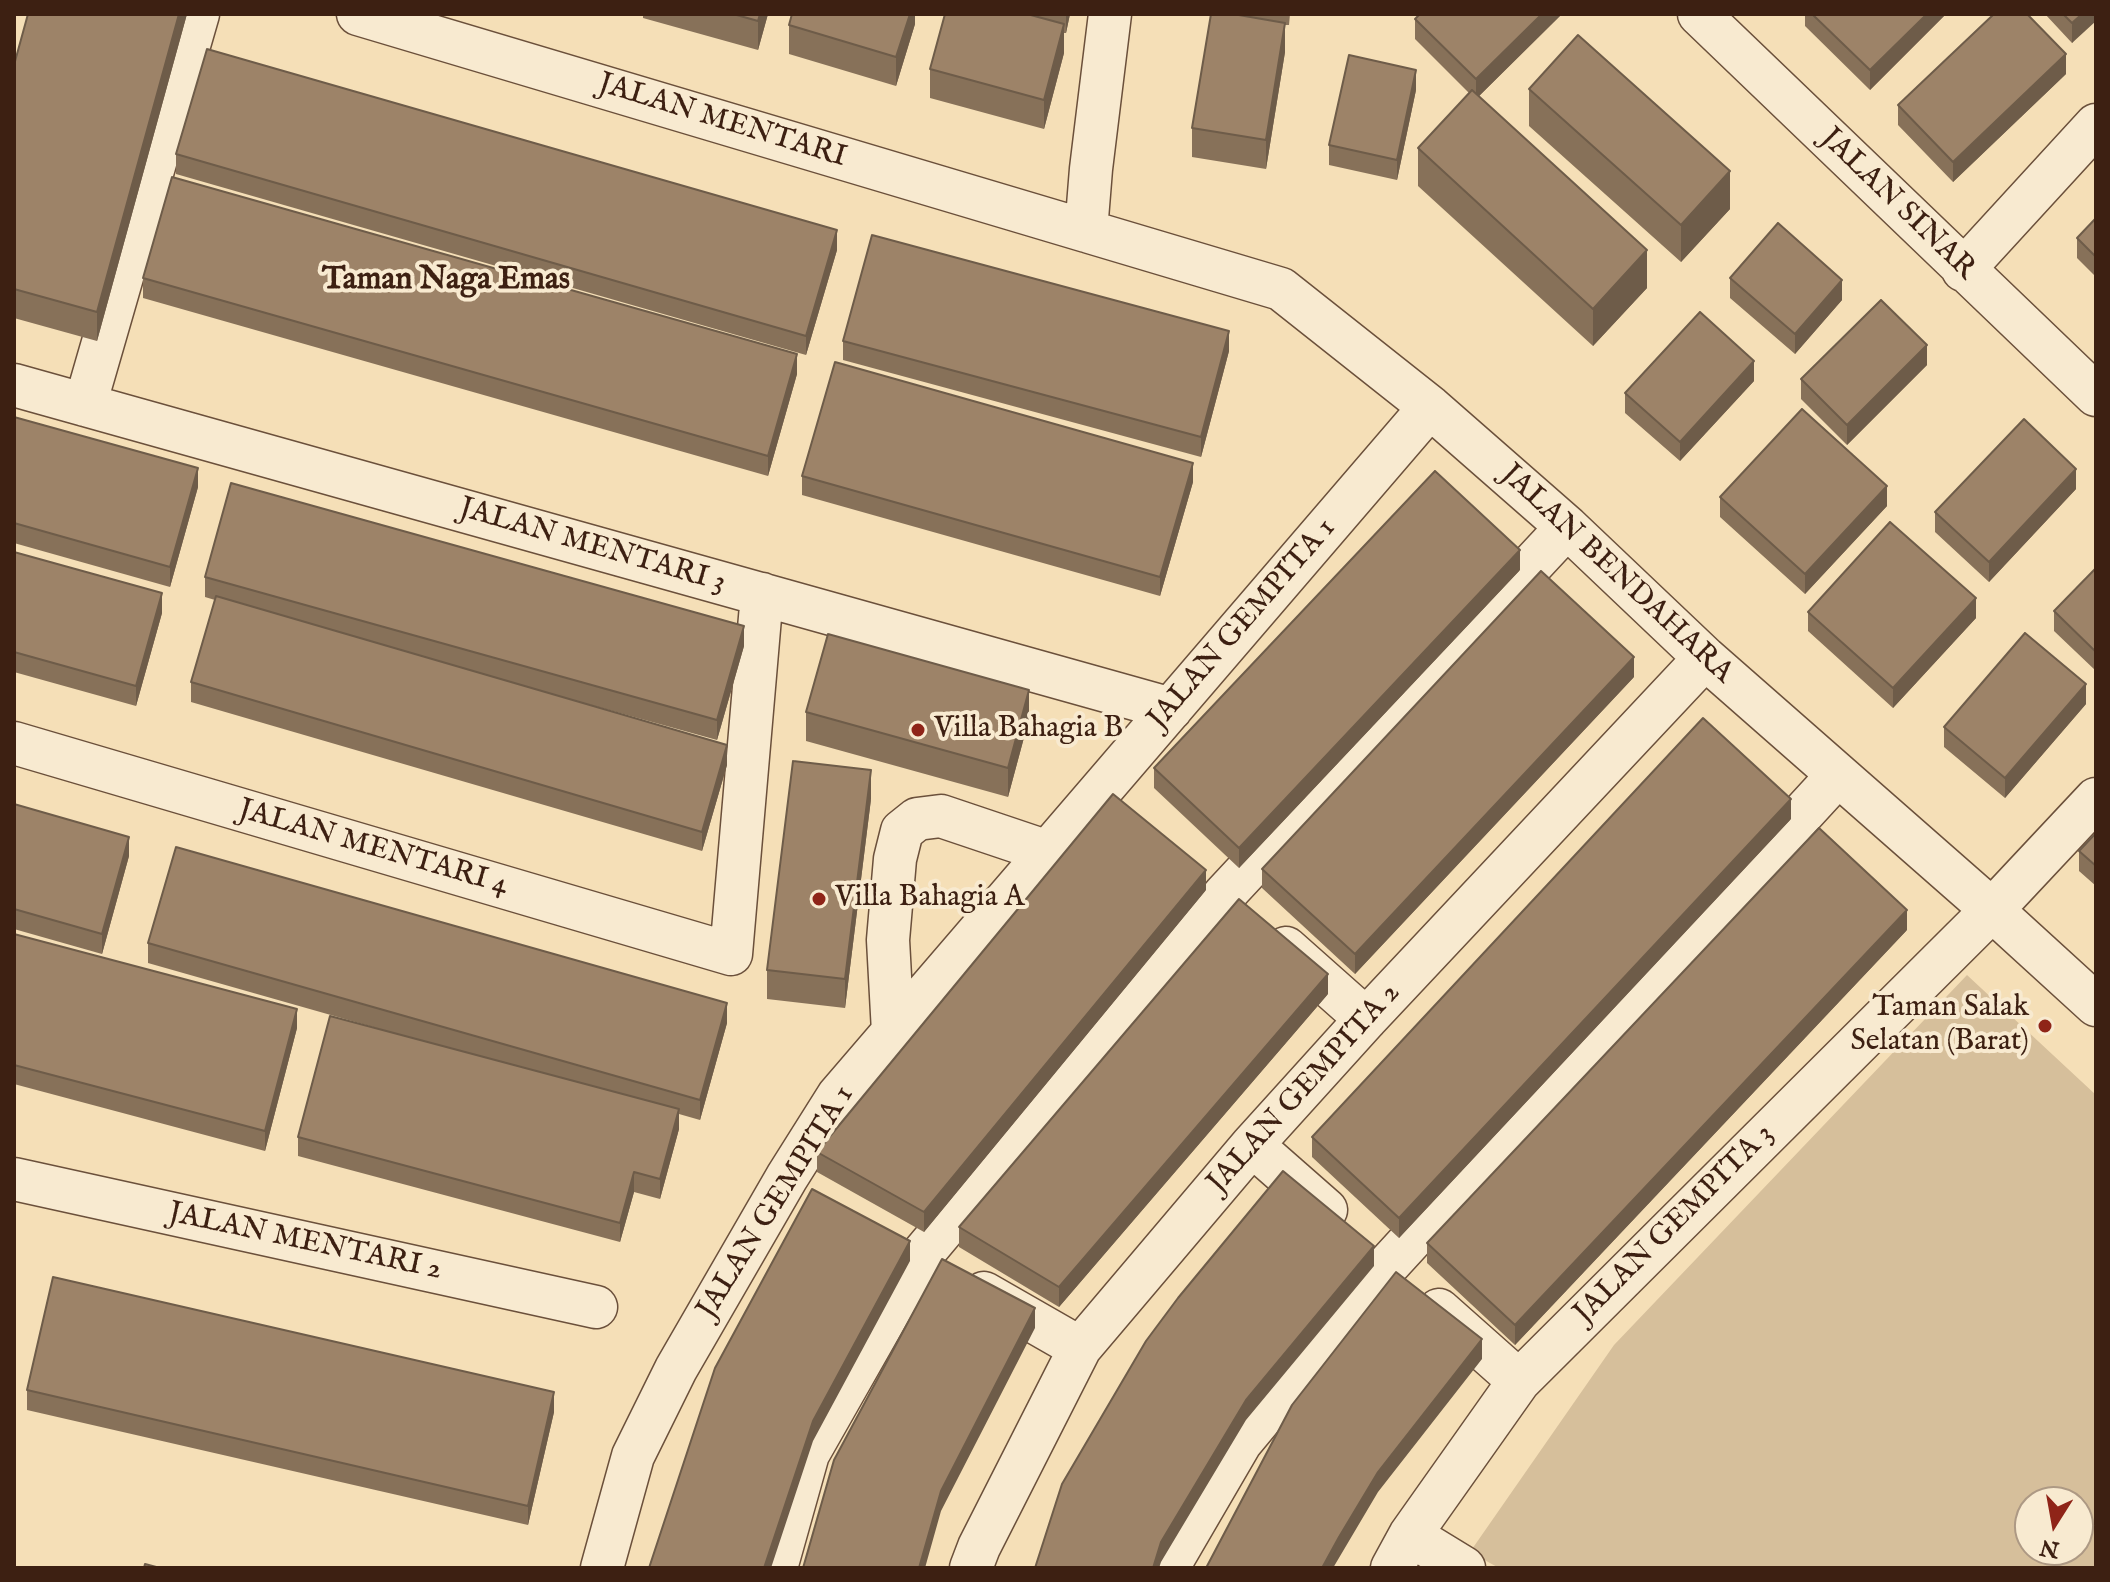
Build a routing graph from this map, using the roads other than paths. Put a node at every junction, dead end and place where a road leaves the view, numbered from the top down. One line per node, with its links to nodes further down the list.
1 (198, 14): 10 (street)
2 (358, 14): 6 (street, JALAN MENTARI)
3 (1110, 14): 6 (street)
4 (1699, 14): 7 (street, JALAN SINAR)
5 (2096, 125): 7 (street)
6 (1086, 231): 11 (street, JALAN BENDAHARA)
7 (1963, 270): 9 (street, JALAN SINAR)
8 (14, 385): 10 (street, JALAN MENTARI 3)
9 (2096, 395)
10 (85, 405): 13 (street, JALAN MENTARI 3)
11 (1430, 407): 12 (street, JALAN BENDAHARA); 15 (street, JALAN GEMPITA 1)
12 (1567, 527): 14 (street, JALAN BENDAHARA); 24 (street)
13 (762, 594): 15 (street, JALAN MENTARI 3); 16 (street, JALAN MENTARI 4)
14 (1705, 658): 17 (street, JALAN BENDAHARA); 26 (street, JALAN GEMPITA 2)
15 (1171, 709): 18 (street, JALAN GEMPITA 1)
16 (14, 743)
17 (1838, 775): 23 (street, JALAN BENDAHARA); 30 (street)
18 (1101, 791): 20 (street); 21 (street, JALAN GEMPITA 1)
19 (2096, 799): 23 (street, JALAN GEMPITA 3)
20 (1135, 819)
21 (1048, 852): 27 (street, JALAN GEMPITA 1); 27 (street)
22 (1191, 866): 24 (street)
23 (1992, 910): 25 (street, JALAN BENDAHARA); 34 (street, JALAN GEMPITA 3)
24 (1245, 912): 26 (street); 31 (street)
25 (2096, 1005)
26 (1366, 1019): 28 (street, JALAN GEMPITA 2)
27 (893, 1032): 36 (street, JALAN GEMPITA 1)
28 (1252, 1145): 30 (street); 33 (street, JALAN GEMPITA 2)
29 (14, 1179): 32 (street, JALAN MENTARI 2)
30 (1369, 1248): 34 (street); 39 (street)
31 (906, 1249): 33 (street); 37 (street)
32 (596, 1307)
33 (1080, 1348): 38 (street, JALAN GEMPITA 2)
34 (1519, 1381): 35 (street, JALAN GEMPITA 3)
35 (1401, 1552): 40 (street)
36 (602, 1568)
37 (776, 1568)
38 (971, 1568)
39 (1170, 1568)
40 (1464, 1568)

